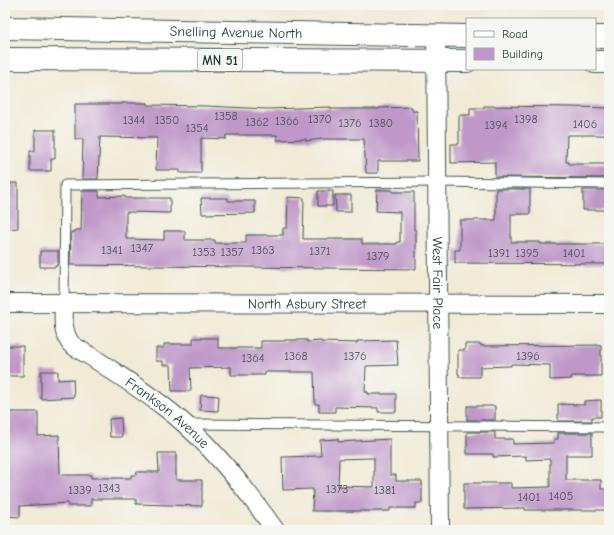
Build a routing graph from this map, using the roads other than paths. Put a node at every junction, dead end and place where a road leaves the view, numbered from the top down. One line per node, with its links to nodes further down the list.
1 (5, 28): 2 (main road, Snelling Avenue North / MN 51)
2 (436, 35): 3 (main road, Snelling Avenue North / MN 51); 7 (street, West Fair Place)
3 (466, 36)
4 (596, 37): 5 (main road)
5 (609, 37)
6 (5, 59): 7 (main road, Snelling Avenue North / MN 51)
7 (436, 61): 8 (main road, Snelling Avenue North / MN 51); 11 (street, West Fair Place)
8 (466, 61)
9 (596, 62): 10 (main road)
10 (609, 62)
11 (437, 182): 12 (lane); 14 (lane); 15 (street, West Fair Place)
12 (609, 184)
13 (5, 303): 14 (street, North Asbury Street)
14 (64, 303): 15 (street, North Asbury Street); 17 (street, Frankson Avenue)
15 (439, 303): 16 (street, North Asbury Street); 18 (street, West Fair Place)
16 (609, 304)
17 (186, 424): 18 (lane); 20 (street, Frankson Avenue)
18 (439, 425): 19 (lane); 21 (street, West Fair Place)
19 (609, 427)
20 (276, 530)
21 (440, 530)

